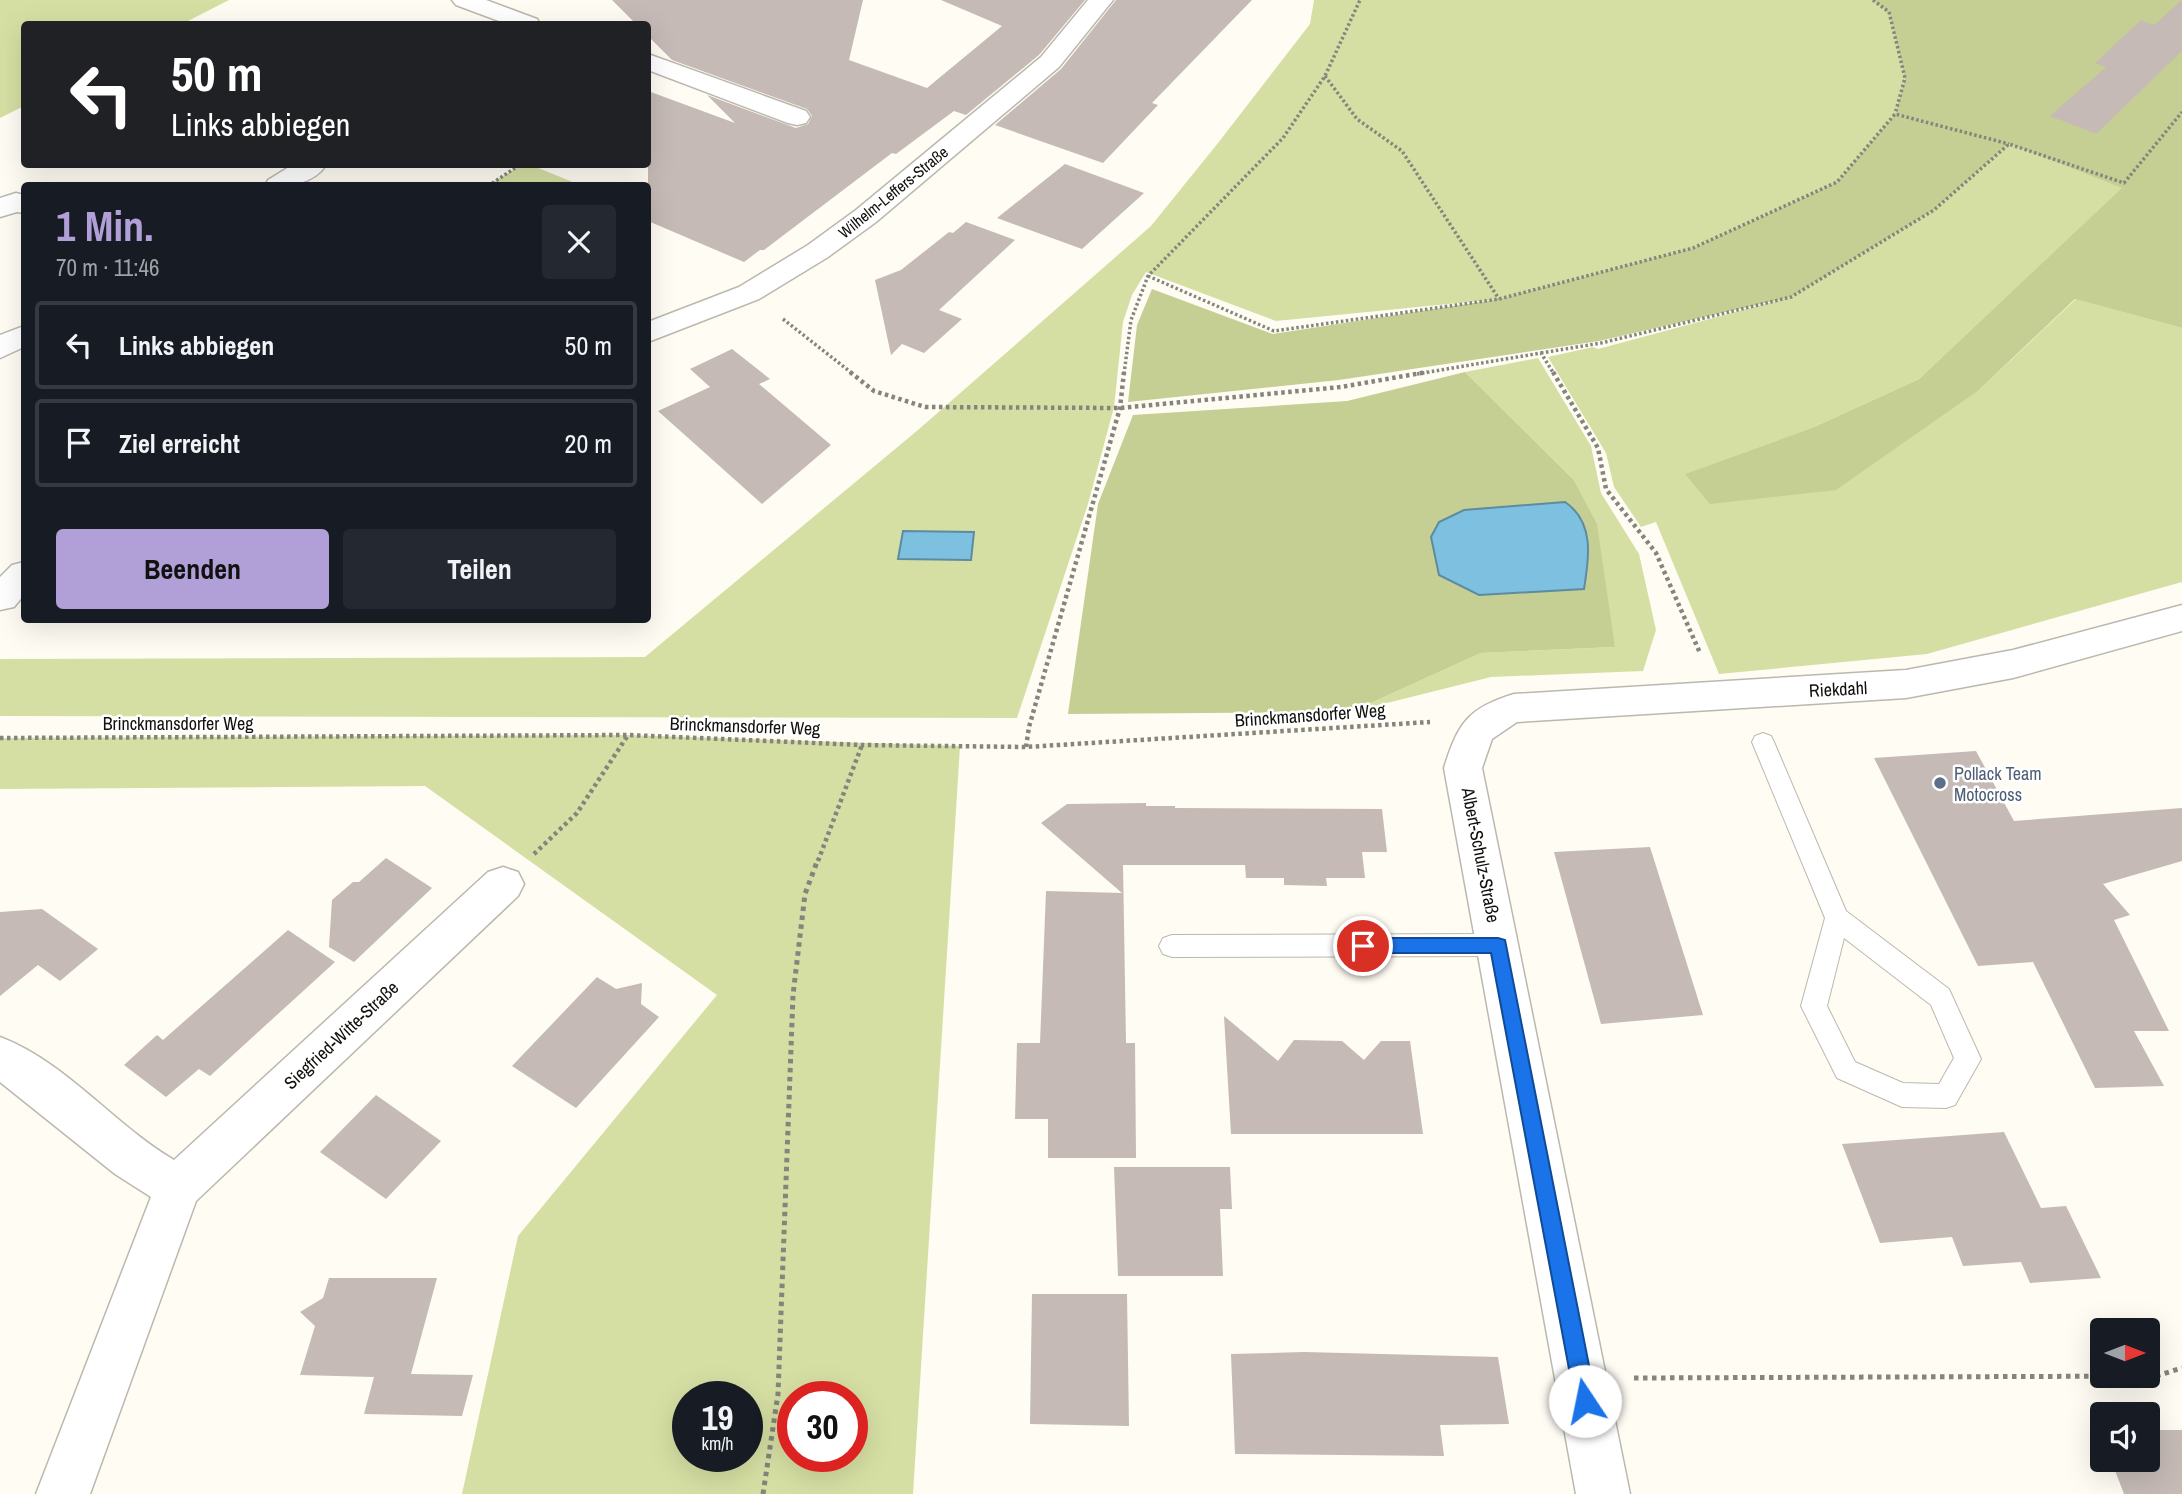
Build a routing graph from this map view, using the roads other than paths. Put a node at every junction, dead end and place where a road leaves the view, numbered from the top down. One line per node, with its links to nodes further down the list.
1 (464, 0): 4 (street)
2 (517, 0): 4 (street)
3 (1101, 0): 12 (street, Wilhelm-Leffers-Straße)
4 (495, 12): 5 (street)
5 (520, 21)
6 (651, 63): 7 (street)
7 (797, 117)
8 (307, 168): 9 (street)
9 (285, 182)
10 (21, 204): 11 (street)
11 (0, 209)
12 (651, 332)
13 (21, 337): 14 (street)
14 (0, 348)
15 (2182, 618): 16 (street, Riekdahl)
16 (1488, 718): 20 (street, Albert-Schulz-Straße)
17 (1763, 742): 19 (lane)
18 (503, 884): 23 (street, Siegfried-Witte-Straße)
19 (1838, 918): 19 (lane)
20 (1498, 945): 21 (lane); 25 (street, Albert-Schulz-Straße)
21 (1172, 946)
22 (0, 1057): 23 (street)
23 (178, 1187): 24 (street, Siegfried-Witte-Straße)
24 (63, 1494)
25 (1602, 1494)

